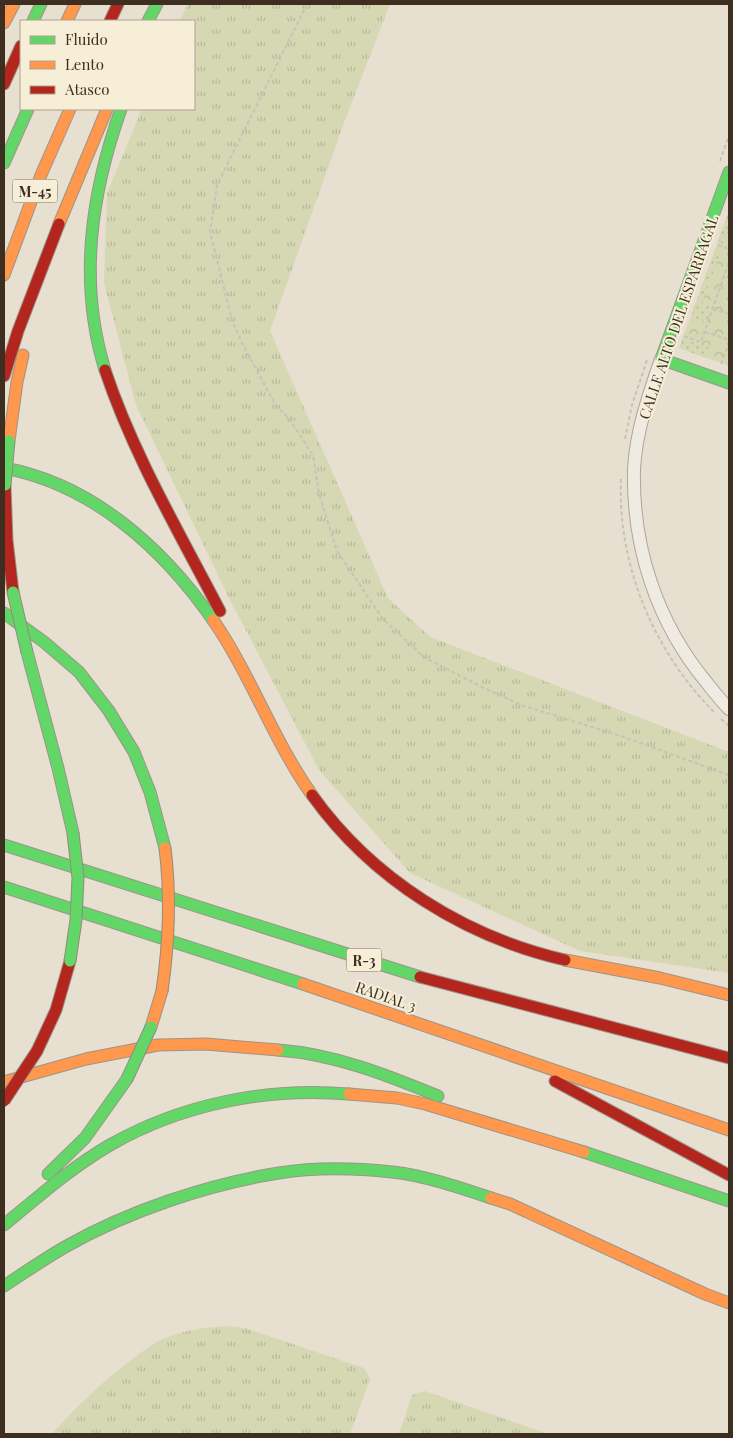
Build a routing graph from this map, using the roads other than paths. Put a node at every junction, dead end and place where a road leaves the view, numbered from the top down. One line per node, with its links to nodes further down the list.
1 (14, 4): 12 (main road)
2 (41, 4): 7 (main road)
3 (75, 4): 8 (main road)
4 (118, 4): 9 (main road)
5 (156, 4): 10 (main road)
6 (162, 4): 11 (main road)
7 (33, 20)
8 (67, 20)
9 (110, 20)
10 (148, 20)
11 (155, 20)
12 (4, 23)
13 (20, 48): 14 (main road)
14 (4, 84)
15 (28, 110): 19 (main road, M-45)
16 (70, 110): 22 (main road, M-45)
17 (106, 110): 21 (main road)
18 (121, 110): 29 (main road)
19 (4, 163)
20 (729, 172): 23 (main road, CALLE ALTO DEL ESPARRAGAL)
21 (72, 192): 24 (main road); 36 (main road, bridge)
22 (4, 275)
23 (654, 358): 25 (main road); 28 (street, CALLE ALTO DEL ESPARRAGAL)
24 (4, 376)
25 (729, 383)
26 (4, 468): 29 (main road)
27 (4, 613): 41 (main road, bridge)
28 (729, 709)
29 (288, 757): 32 (main road)
30 (4, 845): 34 (main road, RADIAL 3 / R-3)
31 (4, 887): 33 (main road, RADIAL 3)
32 (729, 995)
33 (494, 1048): 37 (main road, RADIAL 3); 39 (main road)
34 (729, 1058)
35 (4, 1082): 38 (main road)
36 (4, 1101)
37 (729, 1130)
38 (543, 1139): 40 (main road); 42 (main road)
39 (729, 1175)
40 (729, 1201)
41 (4, 1216)
42 (4, 1226)
43 (4, 1286): 44 (main road)
44 (729, 1303)

